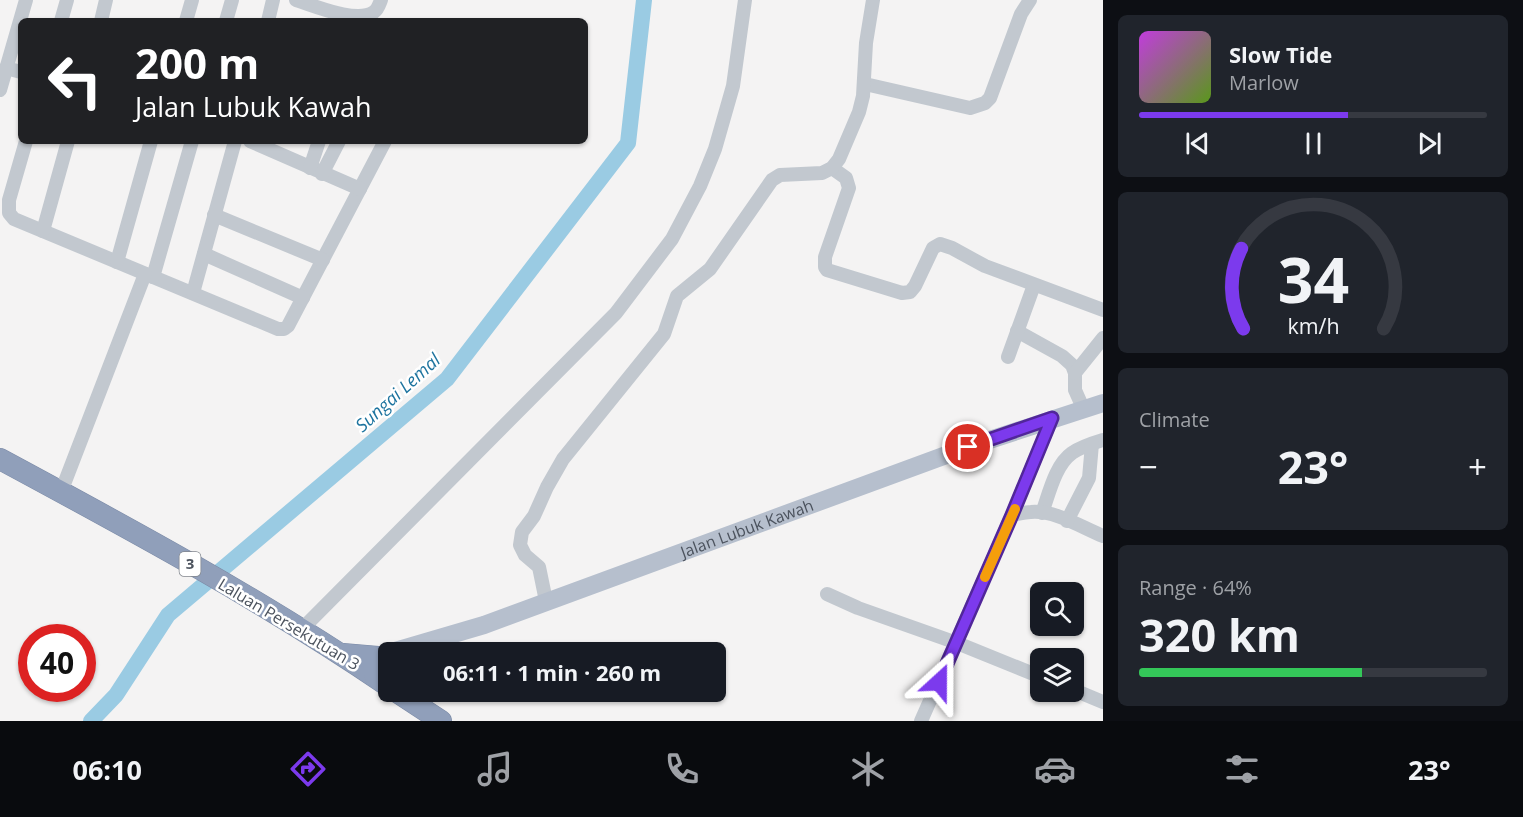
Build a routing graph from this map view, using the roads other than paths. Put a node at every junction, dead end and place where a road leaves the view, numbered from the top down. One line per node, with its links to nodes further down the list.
1 (26, 0): 12 (street)
2 (67, 0): 13 (street)
3 (106, 0): 14 (street)
4 (192, 0): 15 (street)
5 (232, 0): 16 (street)
6 (273, 0): 17 (street)
7 (296, 0): 18 (street)
8 (381, 0): 19 (street)
9 (745, 0): 63 (street)
10 (873, 0): 23 (street)
11 (1030, 0): 23 (street)
12 (21, 18)
13 (62, 18)
14 (101, 18)
15 (187, 18)
16 (227, 18)
17 (269, 18)
18 (351, 18)
19 (357, 18)
20 (18, 27): 21 (street)
21 (6, 68): 22 (street); 24 (street)
22 (18, 71)
23 (865, 84): 34 (street)
24 (0, 90)
25 (25, 144): 38 (street)
26 (67, 144): 38 (street)
27 (150, 144): 41 (street)
28 (191, 144): 42 (street)
29 (234, 144): 37 (street)
30 (257, 144): 35 (street)
31 (319, 144): 35 (street)
32 (337, 144): 35 (street)
33 (383, 144): 36 (street)
34 (832, 168): 43 (street); 62 (street)
35 (316, 171): 36 (street)
36 (360, 189): 40 (street)
37 (214, 215): 39 (street); 40 (street)
38 (43, 231): 41 (street)
39 (204, 254): 44 (street); 45 (street)
40 (323, 260): 45 (street)
41 (117, 262): 42 (street)
42 (149, 275): 44 (street); 56 (street)
43 (1034, 285): 46 (street); 47 (street)
44 (193, 293): 45 (street)
45 (303, 298)
46 (1103, 310)
47 (1017, 331): 49 (street); 50 (street)
48 (1103, 338): 50 (street)
49 (1008, 357)
50 (1075, 373): 52 (street)
51 (1103, 403): 52 (main road, Jalan Lubuk Kawah)
52 (1083, 408): 53 (main road, Jalan Lubuk Kawah)
53 (1052, 418): 58 (street); 62 (main road, Jalan Lubuk Kawah)
54 (1097, 442): 57 (street); 59 (street)
55 (0, 459): 56 (highway, Laluan Persekutuan 3 / 3)
56 (61, 492): 63 (highway, Laluan Persekutuan 3 / 3)
57 (1042, 513): 58 (street); 59 (street)
58 (1012, 515): 65 (street)
59 (1067, 521): 60 (street)
60 (1103, 536)
61 (827, 594): 65 (street)
62 (546, 601): 64 (main road, Jalan Lubuk Kawah)
63 (302, 629): 66 (highway, Laluan Persekutuan 3 / 3)
64 (442, 642)
65 (957, 643): 67 (street); 72 (street)
66 (378, 664)
67 (1030, 673)
68 (1084, 694): 70 (street)
69 (412, 702): 71 (highway)
70 (1103, 702)
71 (441, 721)
72 (921, 721)

